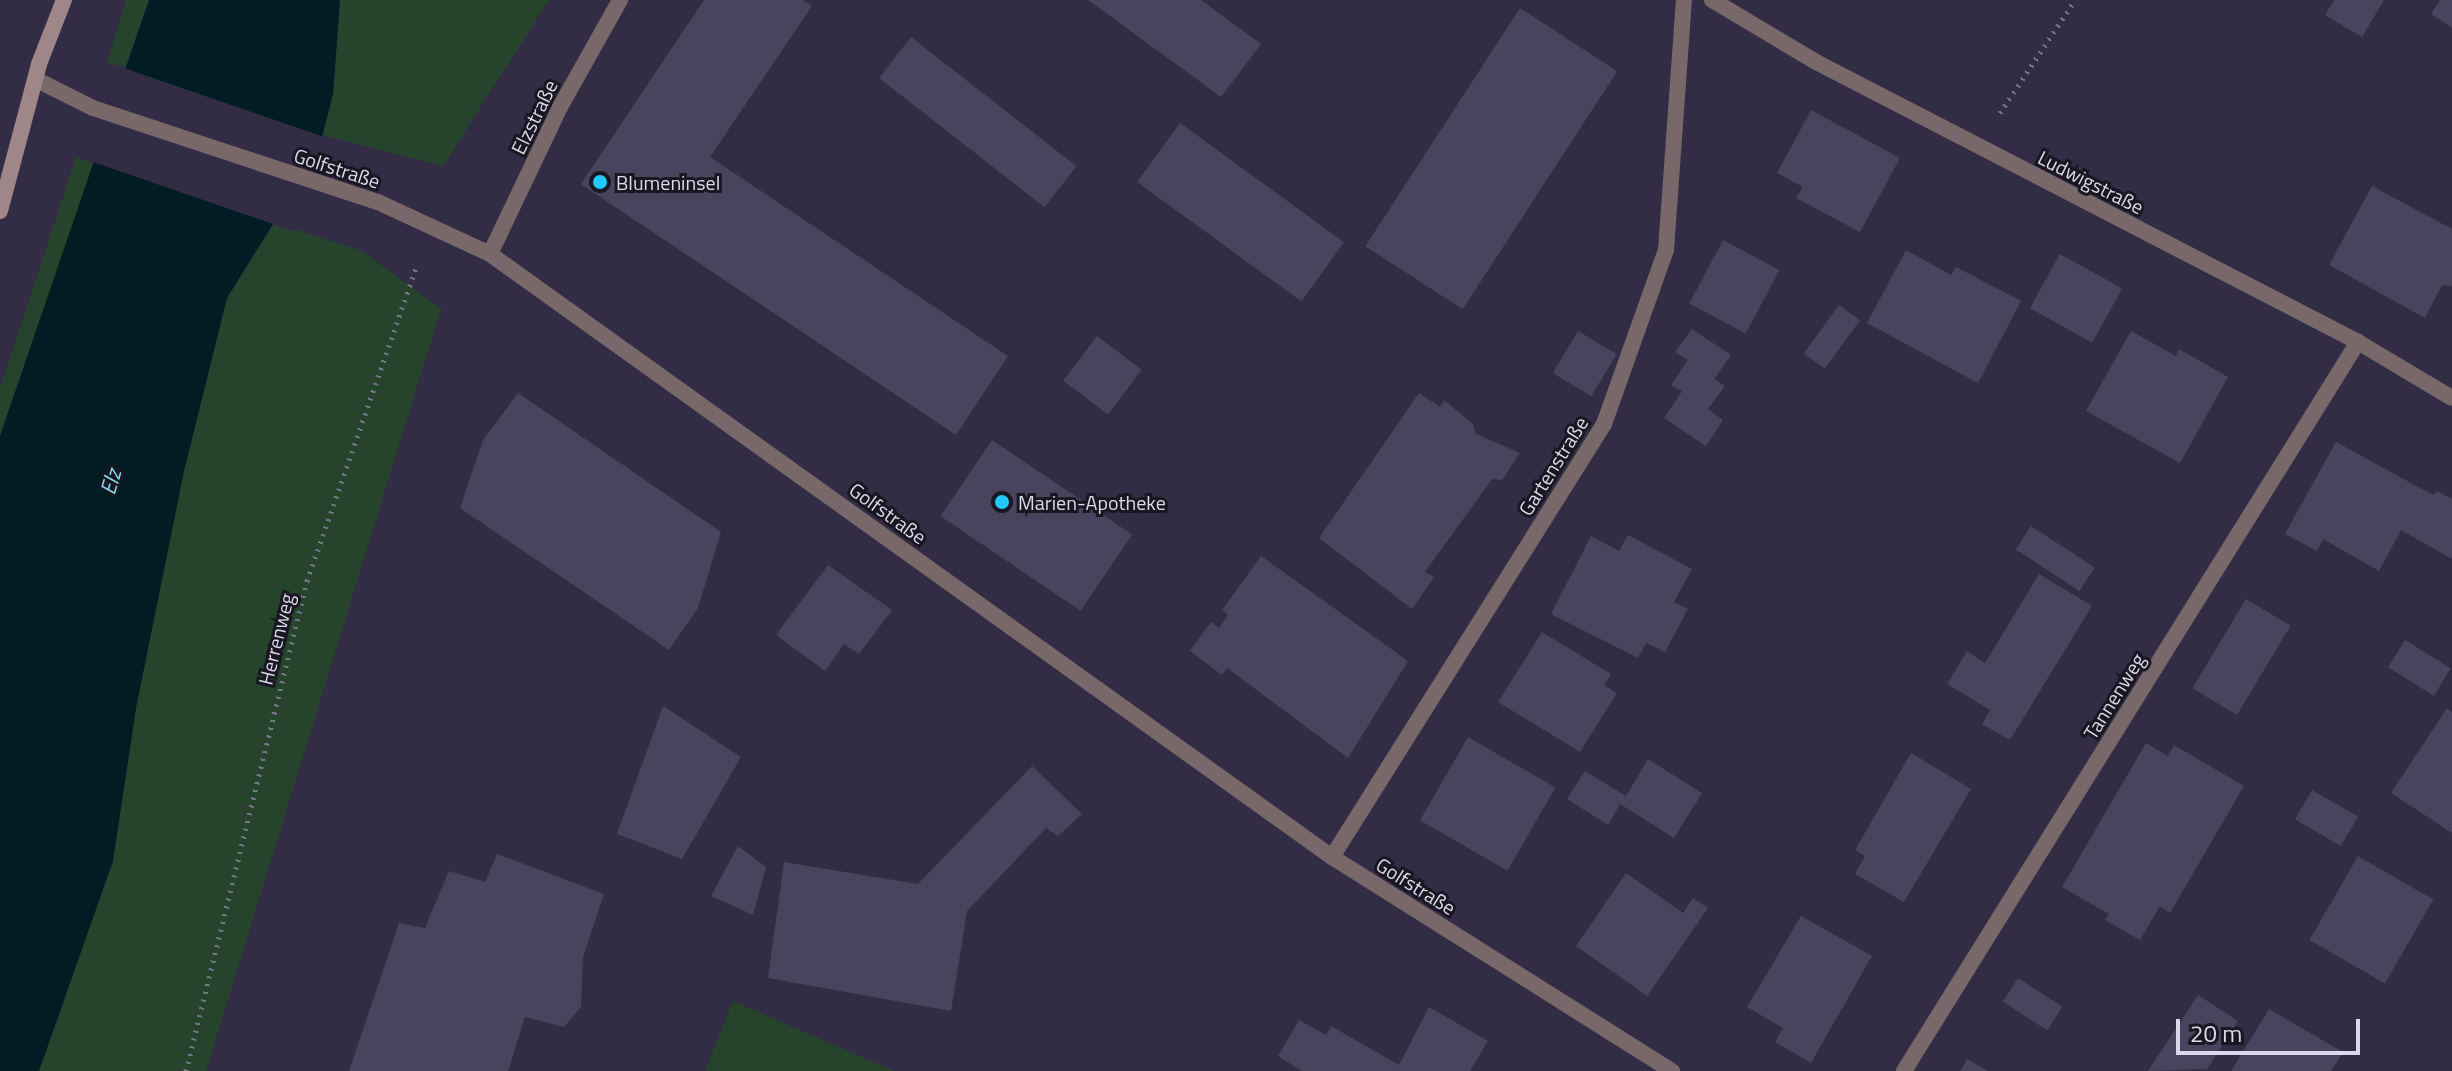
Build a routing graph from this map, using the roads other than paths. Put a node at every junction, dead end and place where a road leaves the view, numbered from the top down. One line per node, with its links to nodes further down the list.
1 (64, 0): 5 (street)
2 (620, 0): 7 (street, Elzstraße)
3 (1684, 0): 10 (street, Gartenstraße)
4 (1712, 0): 8 (street, Ludwigstraße)
5 (35, 79): 6 (street); 7 (street, Golfstraße)
6 (0, 211)
7 (490, 254): 10 (street, Golfstraße)
8 (2358, 342): 9 (street, Ludwigstraße); 12 (street, Tannenweg)
9 (2452, 398)
10 (1332, 857): 11 (street, Golfstraße)
11 (1672, 1071)
12 (1904, 1071)

